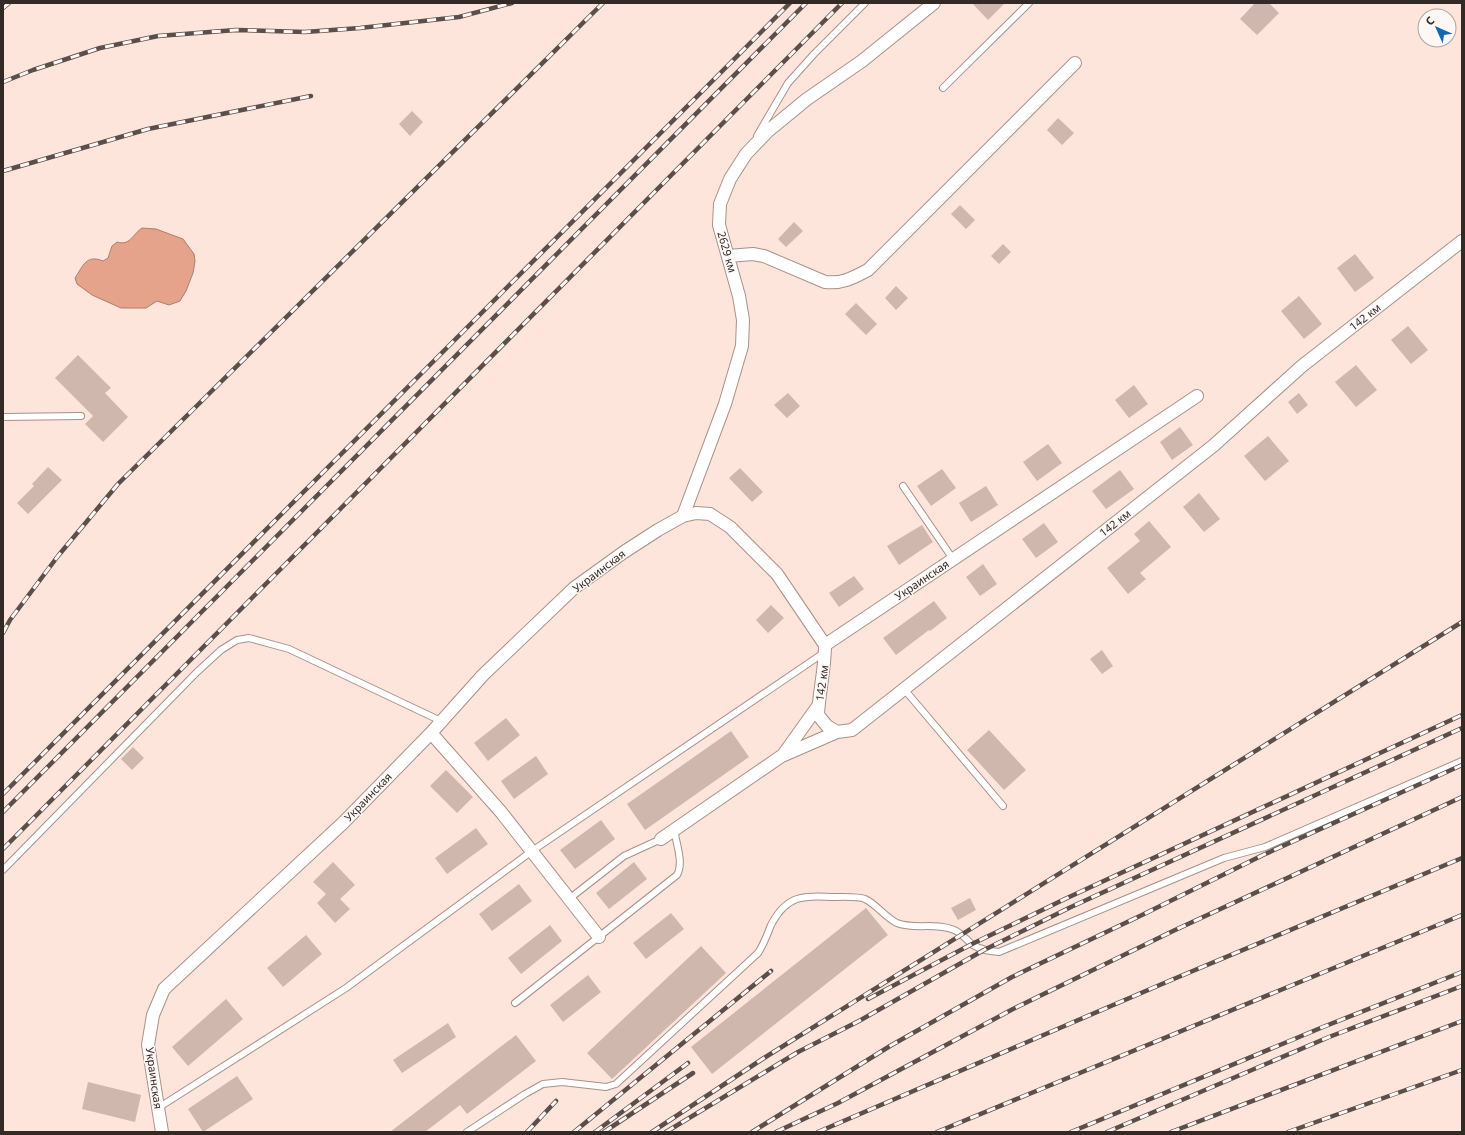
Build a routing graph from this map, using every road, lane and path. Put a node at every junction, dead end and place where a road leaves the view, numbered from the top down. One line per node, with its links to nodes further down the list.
1 (865, 3): 6 (lane)
2 (934, 3): 6 (street, 2629 км)
3 (1029, 3): 5 (lane)
4 (1075, 64): 8 (street)
5 (943, 88)
6 (746, 154): 8 (street, 2629 км)
7 (1462, 241): 16 (street, 142 км)
8 (728, 256): 13 (street, 2629 км)
9 (1197, 396): 14 (street, Украинская)
10 (81, 416): 11 (lane)
11 (3, 418)
12 (903, 486): 14 (lane)
13 (683, 516): 15 (street, Украинская); 18 (street, Украинская)
14 (953, 559): 15 (street, Украинская)
15 (825, 648): 17 (street, 142 км); 26 (lane)
16 (904, 689): 19 (street, 142 км); 23 (lane)
17 (818, 706): 19 (street, 142 км); 21 (street)
18 (441, 721): 20 (street, Украинская); 27 (lane)
19 (837, 732): 21 (street)
20 (431, 733): 26 (street); 31 (street, Украинская)
21 (783, 755): 24 (street)
22 (1462, 761): 33 (lane)
23 (1003, 806)
24 (674, 830): 25 (street); 29 (lane)
25 (661, 839): 28 (lane)
26 (532, 851): 28 (street); 31 (lane)
27 (3, 870)
28 (570, 899): 29 (street)
29 (599, 937): 30 (lane)
30 (515, 1003)
31 (158, 1108): 32 (street, Украинская)
32 (162, 1132)
33 (467, 1132)

